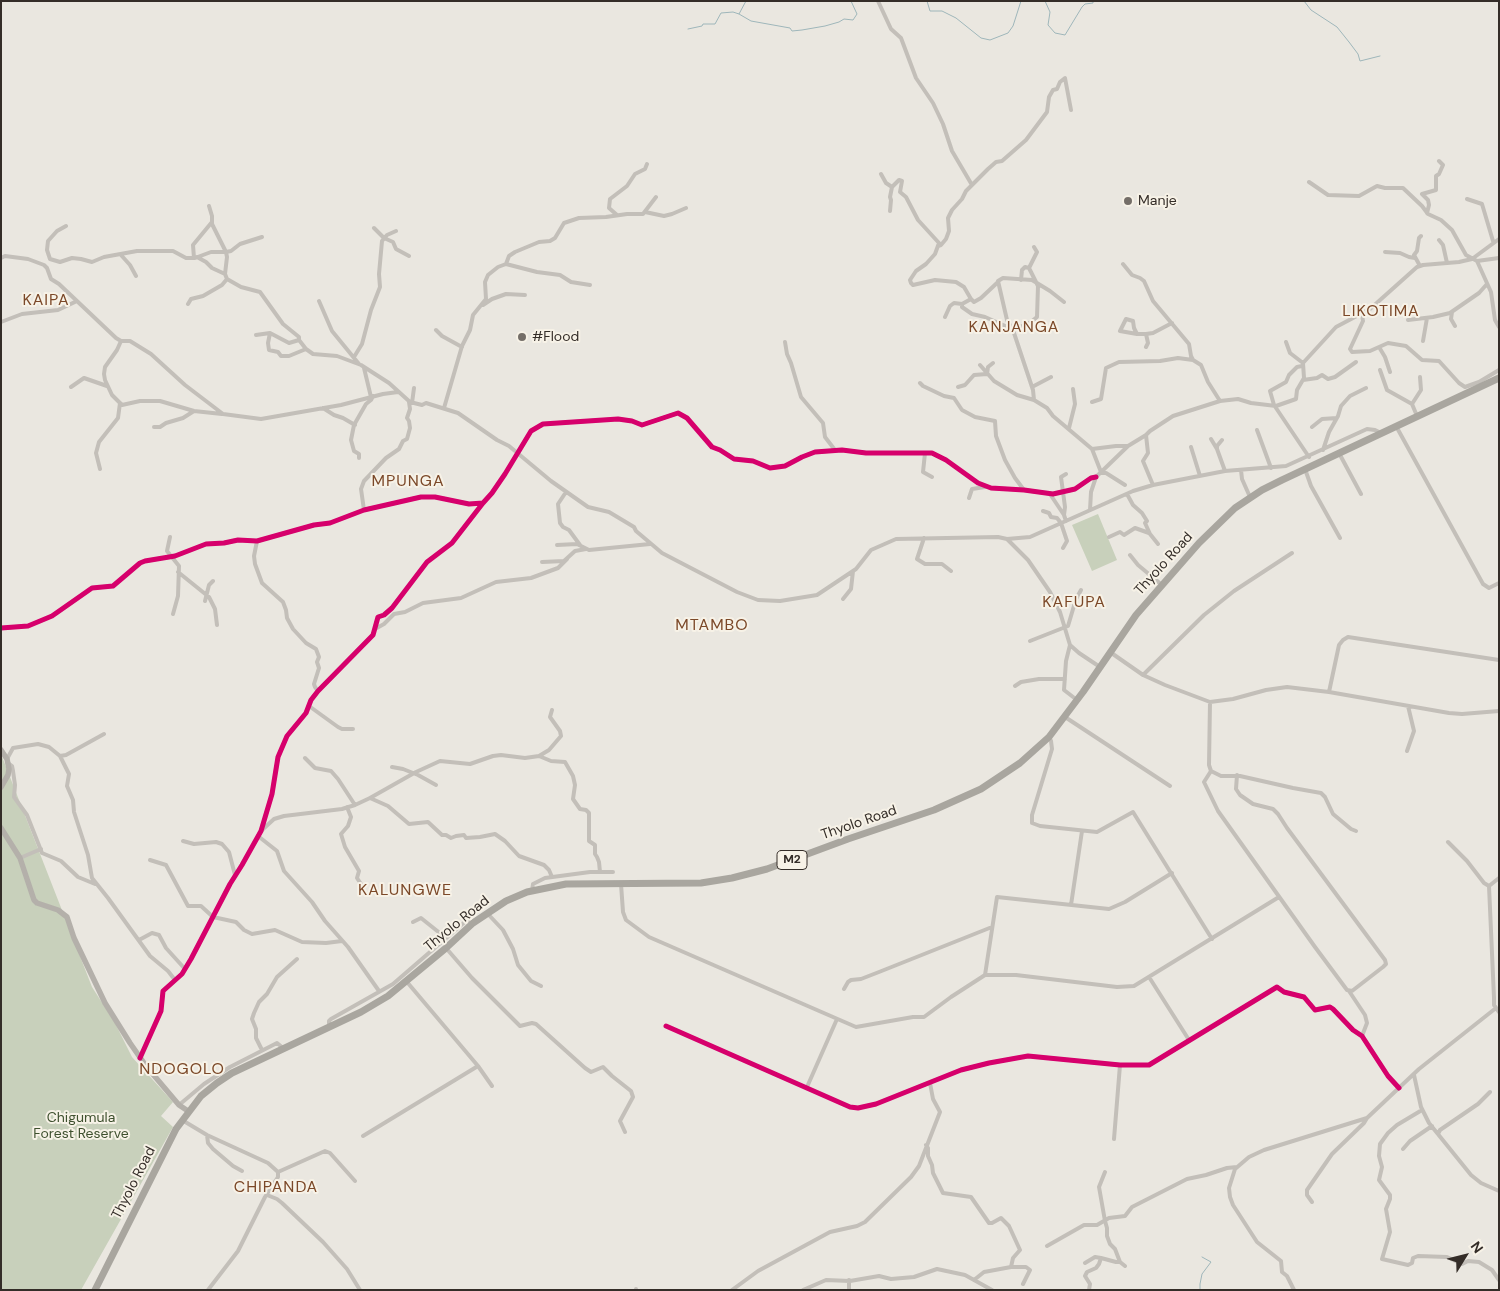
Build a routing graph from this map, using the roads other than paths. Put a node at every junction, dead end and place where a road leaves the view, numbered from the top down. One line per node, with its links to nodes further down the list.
1 (878, 1): 7 (street)
2 (1071, 110): 7 (street)
3 (1439, 161): 15 (street)
4 (648, 164): 16 (street)
5 (880, 174): 8 (street)
6 (1309, 182): 15 (street)
7 (972, 185): 27 (street)
8 (892, 187): 13 (street); 27 (street)
9 (656, 197): 14 (street)
10 (1466, 199): 26 (street)
11 (209, 206): 17 (street)
12 (686, 208): 14 (street)
13 (890, 211)
14 (645, 212): 16 (street)
15 (1427, 213): 38 (street)
16 (617, 215): 41 (street)
17 (212, 222): 29 (street); 33 (street)
18 (66, 226): 37 (street)
19 (374, 228): 23 (street)
20 (396, 231): 23 (street)
21 (1421, 236): 35 (street)
22 (262, 237): 29 (street)
23 (384, 238): 32 (street); 86 (street)
24 (1499, 239): 26 (street)
25 (1439, 240): 40 (street)
26 (1493, 241): 38 (street)
27 (938, 246): 55 (street)
28 (1034, 248): 45 (street)
29 (226, 252): 33 (street); 46 (street)
30 (1385, 252): 35 (street)
31 (121, 255): 33 (street); 37 (street); 47 (street)
32 (408, 256)
33 (195, 257): 46 (street)
34 (1, 258): 43 (street)
35 (1415, 258): 44 (street)
36 (1499, 258): 39 (street)
37 (50, 259): 43 (street)
38 (1472, 259): 39 (street); 40 (street)
39 (1477, 261): 52 (street)
40 (1447, 263): 44 (street)
41 (506, 264): 53 (street); 61 (street)
42 (1123, 264): 68 (street)
43 (44, 265): 56 (street)
44 (1420, 266): 63 (street)
45 (1028, 268): 49 (street); 51 (street)
46 (225, 274): 48 (street)
47 (136, 276)
48 (227, 280): 59 (street); 77 (street)
49 (1021, 280): 50 (street); 51 (street)
50 (998, 282): 55 (street); 71 (street)
51 (1036, 282): 58 (street); 71 (street)
52 (1486, 284): 62 (street); 70 (street)
53 (590, 285)
54 (526, 295): 61 (street)
55 (971, 299): 60 (street)
56 (77, 301): 67 (street); 78 (street)
57 (319, 301): 86 (street)
58 (1064, 302)
59 (188, 304)
60 (962, 304): 64 (street); 71 (street)
61 (480, 307): 82 (street)
62 (1452, 312): 65 (street); 69 (street)
63 (1362, 315): 84 (street); 91 (street)
64 (945, 317)
65 (1427, 318): 66 (street); 79 (street)
66 (1408, 320)
67 (1, 322)
68 (1172, 323): 75 (street); 87 (street)
69 (1455, 326)
70 (1499, 327)
71 (1012, 329): 106 (street)
72 (436, 330): 82 (street)
73 (270, 333): 76 (street); 77 (street); 85 (street)
74 (1137, 334): 74 (street); 75 (street)
75 (1146, 334): 83 (street)
76 (256, 335)
77 (299, 340): 85 (street)
78 (121, 341): 104 (street); 122 (street)
79 (1423, 341)
80 (785, 342): 139 (street)
81 (1286, 342): 91 (street)
82 (462, 347): 120 (street)
83 (1146, 347)
84 (1379, 347): 95 (street); 102 (street)
85 (306, 349): 92 (street)
86 (354, 357): 92 (street)
87 (1193, 360): 113 (street); 115 (street)
88 (993, 362): 96 (street)
89 (1356, 362): 100 (street)
90 (980, 365): 96 (street)
91 (1302, 365): 100 (street); 118 (street)
92 (362, 367): 110 (street); 111 (street)
93 (1380, 370): 117 (street)
94 (1499, 370): 102 (street)
95 (1390, 372)
96 (987, 374): 105 (street); 112 (street)
97 (1420, 377): 117 (street)
98 (1051, 378): 106 (street)
99 (1499, 378): 102 (highway, Thyolo Road / M2)
100 (1303, 380): 118 (street)
101 (920, 383): 161 (street)
102 (1482, 384): 123 (highway, Thyolo Road / M2)
103 (71, 386): 104 (street)
104 (107, 386): 116 (street)
105 (958, 387)
106 (1032, 387): 112 (street)
107 (414, 388): 114 (street)
108 (1366, 388): 124 (street)
109 (1073, 389): 129 (street)
110 (398, 392): 111 (street); 114 (street)
111 (372, 396): 119 (street); 125 (street)
112 (1034, 400): 129 (street)
113 (1220, 401): 118 (street); 132 (street)
114 (411, 402): 120 (street); 170 (street)
115 (1092, 402)
116 (120, 403): 121 (street); 149 (street)
117 (1412, 404): 123 (street)
118 (1276, 406): 144 (street)
119 (323, 408): 122 (street); 125 (street)
120 (444, 408): 141 (street)
121 (194, 411): 122 (street); 127 (street)
122 (223, 414)
123 (1417, 416): 126 (highway, Thyolo Road / M2)
124 (1337, 418): 128 (street); 140 (street)
125 (355, 424): 145 (street)
126 (1396, 426): 131 (highway, Thyolo Road / M2); 198 (street)
127 (154, 427)
128 (1312, 427)
129 (1068, 428): 137 (street)
130 (1257, 430): 146 (street)
131 (1381, 433): 140 (street); 143 (highway, Thyolo Road / M2)
132 (1146, 435): 135 (street); 159 (street)
133 (1211, 439): 138 (street)
134 (1222, 440): 138 (street)
135 (1128, 446): 137 (street); 152 (street)
136 (1191, 447): 154 (street)
137 (1092, 449): 152 (street)
138 (1217, 449): 151 (street)
139 (835, 450): 141 (street); 142 (street)
140 (1323, 450): 144 (street)
141 (518, 453): 162 (street); 169 (street)
142 (925, 453): 155 (street); 160 (street)
143 (1339, 453): 148 (highway, Thyolo Road / M2); 166 (street)
144 (1309, 457): 147 (street)
145 (359, 458)
146 (1271, 468): 147 (street); 150 (street)
147 (1277, 468): 157 (street)
148 (1305, 469): 157 (highway, Thyolo Road / M2); 180 (street)
149 (100, 470)
150 (1241, 470): 151 (street); 167 (street)
151 (1225, 471): 154 (street)
152 (1101, 473): 156 (street); 158 (street)
153 (1066, 474): 163 (street)
154 (1200, 476): 159 (street)
155 (932, 477)
156 (1096, 477): 163 (street); 171 (street)
157 (1282, 480): 167 (highway, Thyolo Road / M2)
158 (1125, 485)
159 (1153, 486): 165 (street)
160 (985, 487): 161 (street); 168 (street)
161 (1024, 490): 164 (street)
162 (566, 492): 183 (street); 186 (street)
163 (1062, 492): 164 (street); 173 (street)
164 (1050, 494): 173 (street)
165 (1127, 494): 171 (street); 176 (street)
166 (1361, 494)
167 (1250, 497): 199 (highway, Thyolo Road / M2)
168 (969, 498)
169 (483, 503): 170 (street); 208 (street)
170 (364, 510): 182 (street)
171 (1090, 510): 174 (street)
172 (1043, 511): 175 (street)
173 (1064, 515): 174 (street)
174 (1066, 521): 175 (street)
175 (1061, 523): 181 (street); 187 (street)
176 (1149, 533): 178 (street); 184 (street)
177 (170, 537): 191 (street)
178 (1108, 537)
179 (924, 538): 181 (street); 194 (street); 195 (street)
180 (1340, 538)
181 (1007, 539): 207 (street)
182 (257, 541): 191 (street); 217 (street)
183 (650, 544): 188 (street); 194 (street)
184 (1158, 544)
185 (557, 545): 186 (street)
186 (580, 545): 188 (street)
187 (1063, 548)
188 (586, 549): 192 (street)
189 (1292, 553): 214 (street)
190 (1130, 555): 199 (street)
191 (171, 557): 196 (street); 206 (street)
192 (567, 559): 193 (street); 208 (street)
193 (542, 562)
194 (853, 570): 202 (street)
195 (951, 571)
196 (178, 572): 201 (street); 204 (street)
197 (213, 581): 201 (street)
198 (1499, 583)
199 (1162, 585): 211 (highway, Thyolo Road / M2)
200 (1081, 590): 207 (street)
201 (207, 595): 203 (street); 205 (street)
202 (842, 599)
203 (205, 601)
204 (173, 614)
205 (217, 625)
206 (1, 628)
207 (1066, 628): 209 (street); 210 (street)
208 (375, 629): 217 (street)
209 (1030, 641)
210 (1070, 644): 213 (street); 215 (street)
211 (1110, 652): 213 (highway, Thyolo Road / M2); 214 (street)
212 (1499, 660): 218 (street)
213 (1100, 667): 219 (highway, Thyolo Road / M2)
214 (1143, 675): 220 (street)
215 (1065, 679): 216 (street); 219 (street)
216 (1015, 686)
217 (318, 691): 221 (street)
218 (1329, 692): 220 (street); 222 (street)
219 (1077, 700): 225 (highway, Thyolo Road / M2)
220 (1210, 702): 236 (street)
221 (309, 706): 226 (street); 246 (street)
222 (1408, 706): 224 (street); 230 (street)
223 (552, 710): 232 (street)
224 (1499, 711)
225 (1065, 717): 228 (highway, Thyolo Road / M2); 240 (street)
226 (354, 729)
227 (104, 734): 231 (street)
228 (1049, 737): 247 (street); 262 (highway, Thyolo Road / M2)
229 (1, 750): 234 (street)
230 (1407, 751)
231 (60, 756): 234 (street); 261 (street)
232 (539, 756): 237 (street); 255 (street)
233 (305, 758): 243 (street)
234 (8, 761): 241 (street); 252 (street)
235 (392, 767): 237 (street)
236 (1211, 771): 238 (street); 266 (street)
237 (413, 774): 239 (street); 242 (street)
238 (1237, 775): 248 (street); 289 (street)
239 (436, 785)
240 (1170, 786)
241 (1, 787)
242 (370, 798): 243 (street); 259 (street)
243 (355, 804): 244 (street)
244 (346, 807): 246 (street); 265 (street)
245 (1, 828): 253 (street)
246 (261, 831): 249 (street)
247 (1082, 831): 257 (street); 267 (street)
248 (1356, 831)
249 (258, 836): 258 (street); 276 (street)
250 (183, 841): 258 (street)
251 (1448, 842): 263 (street)
252 (41, 849): 253 (street); 261 (street)
253 (20, 858): 298 (street)
254 (150, 860): 269 (street)
255 (600, 872): 256 (street); 259 (street)
256 (613, 872)
257 (1172, 873): 267 (street); 274 (street)
258 (235, 874): 269 (street)
259 (552, 877): 264 (street)
260 (1499, 878): 263 (street)
261 (95, 884): 275 (street)
262 (621, 884): 264 (highway, Thyolo Road / M2); 291 (street)
263 (1489, 886): 281 (street)
264 (532, 891): 268 (highway, Thyolo Road / M2)
265 (360, 895)
266 (1279, 897): 274 (street); 289 (street)
267 (1072, 905): 272 (street)
268 (487, 913): 271 (highway, Thyolo Road / M2); 286 (street)
269 (213, 917): 276 (street); 280 (street)
270 (413, 922): 273 (street)
271 (473, 923): 273 (street); 277 (highway, Thyolo Road / M2)
272 (992, 927): 282 (street); 287 (street)
273 (446, 938): 288 (street)
274 (1212, 939): 283 (street)
275 (139, 940): 280 (street); 284 (street)
276 (342, 941): 288 (street)
277 (446, 948): 285 (highway, Thyolo Road / M2); 313 (street)
278 (297, 959): 297 (street)
279 (1499, 967): 281 (street)
280 (185, 969): 284 (street)
281 (1493, 969): 290 (street)
282 (985, 975): 283 (street); 291 (street)
283 (1149, 977): 295 (street)
284 (175, 980): 298 (street)
285 (407, 982): 293 (highway, Thyolo Road / M2); 300 (street)
286 (541, 986)
287 (844, 989)
288 (379, 991): 293 (street)
289 (1350, 991): 294 (street)
290 (1497, 1010): 301 (street)
291 (837, 1019): 304 (street)
292 (666, 1026): 304 (street)
293 (329, 1027): 296 (highway, Thyolo Road / M2)
294 (1362, 1036): 295 (street); 305 (street)
295 (1189, 1040): 299 (street)
296 (284, 1048): 297 (street); 309 (highway, Thyolo Road / M2)
297 (262, 1050): 307 (street)
298 (140, 1058): 307 (street)
299 (1120, 1064): 302 (street); 317 (street)
300 (478, 1066): 303 (street); 316 (street)
301 (1414, 1075): 305 (street); 308 (street)
302 (930, 1083): 304 (street); 318 (street)
303 (492, 1086)
304 (807, 1087)
305 (1400, 1088): 310 (street)
306 (1490, 1092): 314 (street)
307 (179, 1105): 309 (street)
308 (1422, 1110): 312 (street); 337 (street)
309 (188, 1111): 311 (highway, Thyolo Road / M2)
310 (1367, 1118): 320 (street); 327 (street)
311 (182, 1119): 315 (street); 339 (highway, Thyolo Road / M2)
312 (1432, 1126): 314 (street); 319 (street)
313 (625, 1132)
314 (1438, 1134): 325 (street)
315 (207, 1135): 321 (street); 322 (street)
316 (363, 1136)
317 (1114, 1139)
318 (926, 1145): 334 (street); 342 (street)
319 (1403, 1149)
320 (1237, 1167): 328 (street); 347 (street)
321 (242, 1171)
322 (278, 1172): 324 (street); 326 (street)
323 (1105, 1172): 328 (street)
324 (355, 1181)
325 (1499, 1191)
326 (266, 1195): 340 (street); 341 (street)
327 (1312, 1202)
328 (1105, 1221): 329 (street); 331 (street)
329 (1047, 1246)
330 (1100, 1258): 331 (street); 332 (street); 346 (street)
331 (1120, 1262): 333 (street)
332 (1085, 1263)
333 (1126, 1266)
334 (1011, 1267): 336 (street); 338 (street)
335 (849, 1280): 336 (street); 343 (street); 344 (street)
336 (974, 1280): 345 (street)
337 (1499, 1280)
338 (1022, 1284)
339 (97, 1289)
340 (208, 1290)
341 (360, 1290)
342 (732, 1290)
343 (803, 1290)
344 (849, 1290)
345 (992, 1290)
346 (1089, 1290)
347 (1294, 1290)

